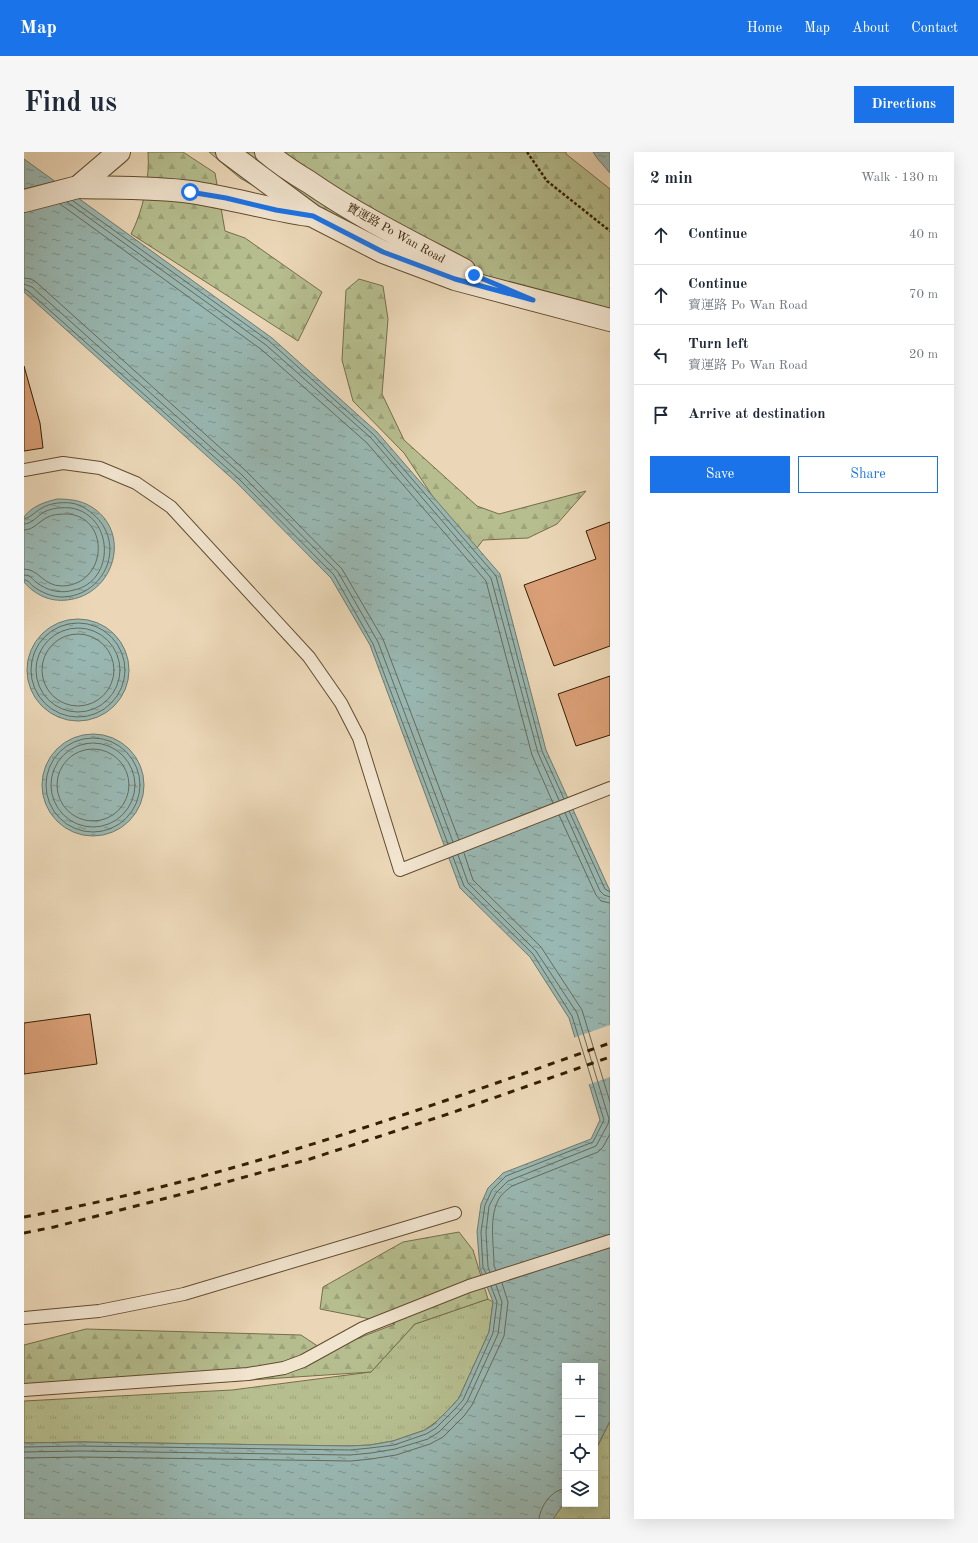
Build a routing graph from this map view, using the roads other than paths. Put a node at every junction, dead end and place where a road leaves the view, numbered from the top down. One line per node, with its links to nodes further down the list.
1 (119, 152): 4 (street)
2 (227, 152): 6 (street, 寶運路 Po Wan Road)
3 (266, 152): 7 (street, 寶運路 Po Wan Road)
4 (78, 187): 5 (street); 6 (street)
5 (24, 201)
6 (313, 216): 7 (street, 寶運路 Po Wan Road)
7 (533, 300): 8 (street, 寶運路 Po Wan Road)
8 (610, 320)
9 (24, 470): 10 (lane)
10 (610, 788)
11 (455, 1213): 13 (lane)
12 (610, 1241): 14 (lane)
13 (24, 1318)
14 (24, 1390)

